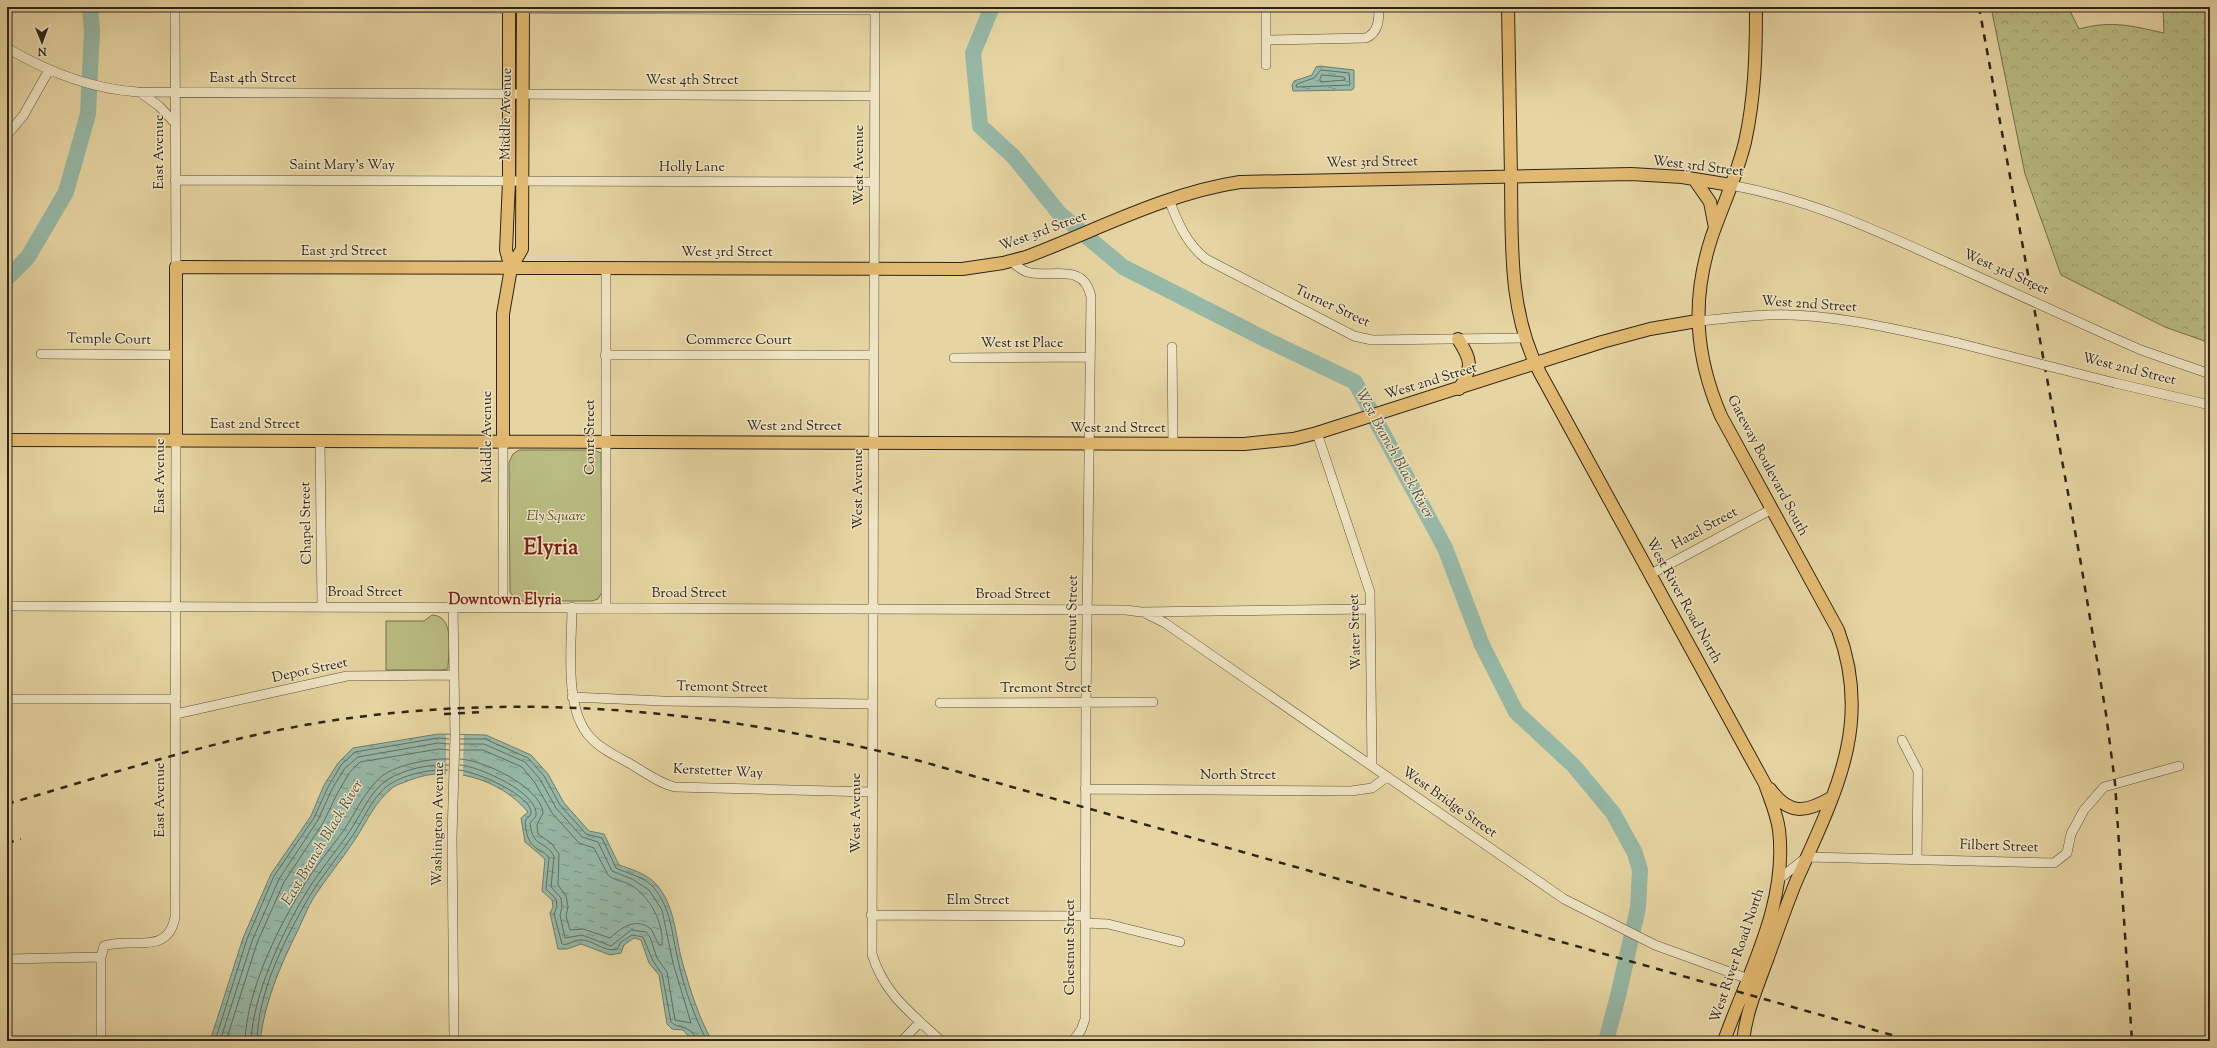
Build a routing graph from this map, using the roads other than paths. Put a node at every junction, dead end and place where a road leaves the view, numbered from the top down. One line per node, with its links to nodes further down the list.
1 (175, 7): 15 (street, East Avenue)
2 (256, 7): 7 (street)
3 (1266, 7): 10 (street)
4 (1379, 7): 10 (street)
5 (1508, 7): 21 (main road, West River Road North)
6 (1756, 7): 26 (main road, Gateway Boulevard South)
7 (510, 8): 8 (street); 16 (main road, Middle Avenue)
8 (523, 8): 9 (street); 17 (main road, Middle Avenue)
9 (875, 8): 18 (street, West Avenue)
10 (1266, 40): 12 (street)
11 (7, 48): 13 (street, East 4th Street)
12 (1266, 65)
13 (53, 72): 14 (street, East 4th Street); 20 (street)
14 (140, 92): 15 (street, East 4th Street); 19 (street)
15 (175, 93): 16 (street, East 4th Street); 19 (street, East Avenue)
16 (509, 93): 17 (street, West 4th Street); 24 (main road, Middle Avenue)
17 (523, 94): 18 (street, West 4th Street); 24 (main road, Middle Avenue)
18 (874, 96): 25 (street, West Avenue)
19 (175, 123): 23 (street, East Avenue)
20 (7, 135)
21 (1510, 176): 22 (main road, West 3rd Street); 27 (main road, West 3rd Street); 35 (main road, West River Road North)
22 (1694, 179): 26 (main road, West 3rd Street); 28 (main road)
23 (175, 180): 24 (street, Saint Mary's Way); 30 (street, East Avenue)
24 (515, 181): 25 (street, Holly Lane); 31 (main road, Middle Avenue)
25 (874, 182): 33 (street, West Avenue)
26 (1731, 185): 28 (main road, Gateway Boulevard South); 45 (street, West 3rd Street, bridge)
27 (1169, 200): 29 (main road, West 3rd Street); 36 (street, Turner Street)
28 (1715, 229): 34 (main road, Gateway Boulevard South)
29 (1011, 261): 33 (main road, West 3rd Street); 43 (street, Chestnut Street)
30 (176, 266): 31 (main road, East 3rd Street); 39 (main road, East Avenue)
31 (512, 268): 32 (main road, West 3rd Street); 52 (main road, Middle Avenue)
32 (606, 268): 33 (main road, West 3rd Street); 40 (street, Court Street)
33 (874, 268): 41 (street, West Avenue)
34 (1697, 321): 44 (main road, West 2nd Street); 47 (street, West 2nd Street, bridge); 57 (main road, Gateway Boulevard South)
35 (1526, 338): 36 (street, Turner Street); 44 (main road, West River Road North)
36 (1458, 339): 46 (main road)
37 (1172, 346): 56 (street)
38 (41, 354): 39 (street, Temple Court)
39 (176, 355): 50 (main road, East Avenue)
40 (605, 355): 41 (street, Commerce Court); 54 (street, Court Street)
41 (873, 355): 53 (street, West Avenue)
42 (954, 358): 43 (street, West 1st Place)
43 (1090, 358): 55 (street, Chestnut Street)
44 (1536, 365): 46 (main road, West 2nd Street); 58 (main road, West River Road North)
45 (2210, 374)
46 (1459, 389): 48 (main road, West 2nd Street)
47 (2210, 405)
48 (1317, 432): 56 (main road, West 2nd Street); 67 (street, Water Street)
49 (7, 440): 50 (main road, East 2nd Street)
50 (176, 440): 51 (main road, East 2nd Street); 60 (street, East Avenue)
51 (320, 440): 52 (main road, East 2nd Street); 61 (street, Chapel Street)
52 (503, 442): 54 (main road, West 2nd Street); 63 (street, Middle Avenue)
53 (873, 442): 54 (main road, West 2nd Street); 55 (main road, West 2nd Street); 66 (street, West Avenue)
54 (605, 443): 65 (street, Court Street)
55 (1089, 444): 56 (main road, West 2nd Street); 68 (street, Chestnut Street)
56 (1173, 444)
57 (1772, 508): 58 (street, Hazel Street); 86 (main road, Gateway Boulevard South)
58 (1651, 574): 83 (main road, West River Road North)
59 (7, 606): 60 (street, Broad Street)
60 (176, 606): 61 (street, Broad Street); 73 (street, East Avenue)
61 (322, 606): 62 (street, Broad Street)
62 (453, 607): 63 (street, Broad Street); 70 (street, Washington Avenue)
63 (503, 607): 64 (street, Broad Street)
64 (572, 607): 65 (street, Broad Street); 71 (street, Kerstetter Way)
65 (606, 607): 66 (street, Broad Street)
66 (872, 608): 68 (street, Broad Street); 77 (street, West Avenue)
67 (1370, 609): 69 (street, Broad Street); 80 (street, Water Street)
68 (1087, 610): 69 (street, Broad Street); 76 (street, Chestnut Street)
69 (1141, 612): 80 (street, West Bridge Street)
70 (453, 675): 78 (street, Depot Street); 98 (street, Washington Avenue)
71 (572, 697): 77 (street, Tremont Street); 85 (street, Kerstetter Way)
72 (7, 699): 73 (street)
73 (176, 699): 78 (street, East Avenue)
74 (1153, 702): 76 (street, Tremont Street)
75 (940, 703): 76 (street, Tremont Street)
76 (1086, 703): 84 (street, Chestnut Street)
77 (872, 704): 85 (street, West Avenue)
78 (176, 714): 93 (street, East Avenue)
79 (1902, 740): 88 (street)
80 (1372, 766): 82 (street, West Bridge Street)
81 (2179, 766): 88 (street, Filbert Street)
82 (1387, 777): 84 (street, North Street); 95 (street, West Bridge Street)
83 (1765, 784): 86 (main road); 89 (main road, West River Road North)
84 (1086, 789): 91 (street, Chestnut Street)
85 (872, 792): 90 (street, West Avenue)
86 (1831, 798): 87 (main road, Gateway Boulevard South)
87 (1807, 857): 88 (street, Filbert Street); 89 (street); 95 (main road, Gateway Boulevard South)
88 (1917, 858)
89 (1779, 879): 95 (main road, West River Road North)
90 (871, 915): 91 (street, Elm Street); 96 (street, West Avenue)
91 (1085, 919): 92 (street, Elm Street); 101 (street, Chestnut Street)
92 (1180, 942)
93 (101, 957): 94 (street); 97 (street)
94 (7, 959)
95 (1753, 981): 102 (main road, West River Road North); 103 (main road)
96 (920, 1022): 99 (street); 100 (street, West Avenue)
97 (101, 1041)
98 (454, 1041)
99 (902, 1041)
100 (941, 1041)
101 (1073, 1041)
102 (1724, 1041)
103 (1743, 1041)

